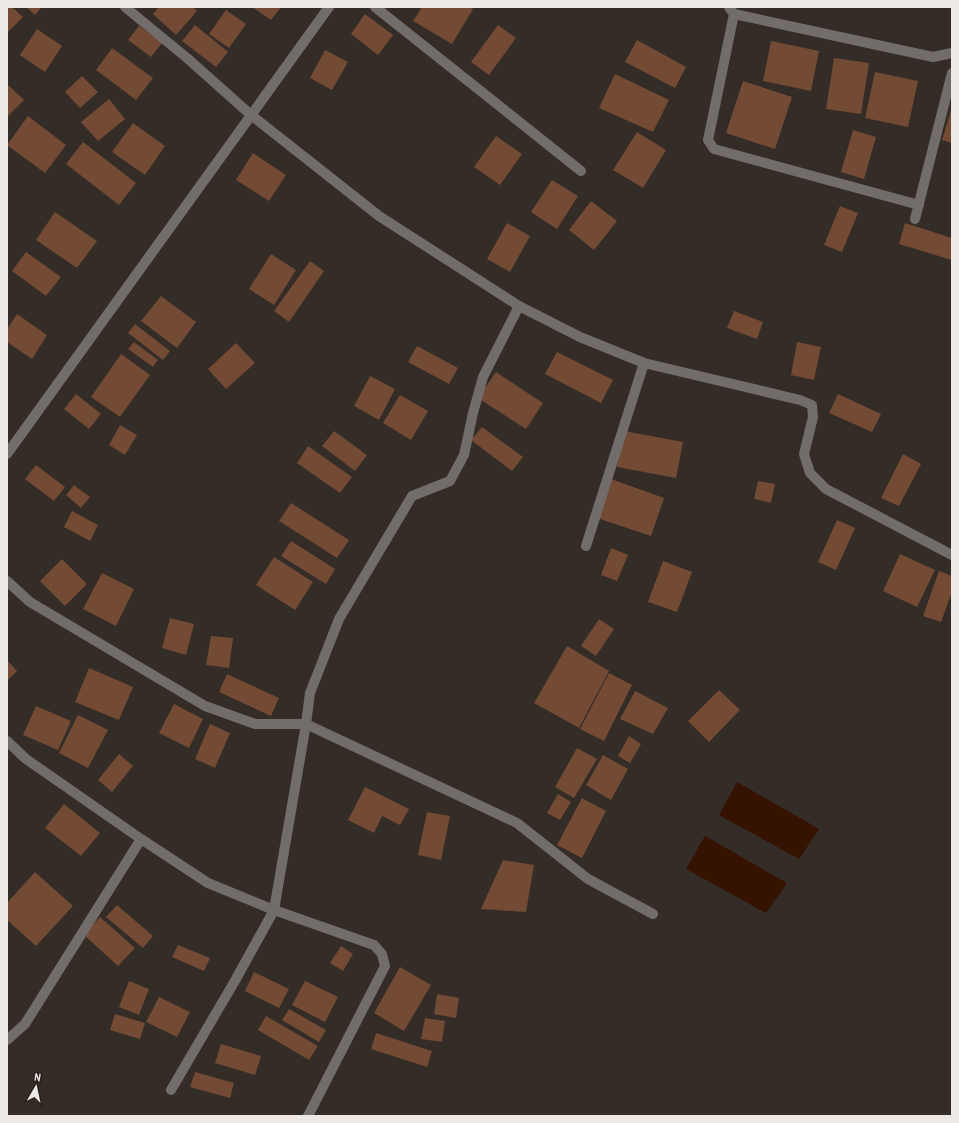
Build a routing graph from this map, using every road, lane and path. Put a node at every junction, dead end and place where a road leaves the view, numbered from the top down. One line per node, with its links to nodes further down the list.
1 (125, 7): 7 (street)
2 (329, 7): 7 (street)
3 (375, 7): 8 (street)
4 (732, 10): 5 (street); 9 (street)
5 (952, 53)
6 (952, 73): 9 (street)
7 (251, 115): 11 (street); 13 (street)
8 (581, 170)
9 (919, 205): 10 (street)
10 (916, 219)
11 (519, 306): 12 (street); 17 (street)
12 (644, 363): 14 (street); 15 (street)
13 (7, 454)
14 (586, 546)
15 (952, 555)
16 (7, 581): 17 (street)
17 (306, 724): 20 (street); 21 (street)
18 (7, 741): 19 (street)
19 (141, 839): 20 (street); 22 (street)
20 (274, 910): 23 (street); 24 (street)
21 (653, 914)
22 (7, 1040)
23 (171, 1090)
24 (308, 1116)

